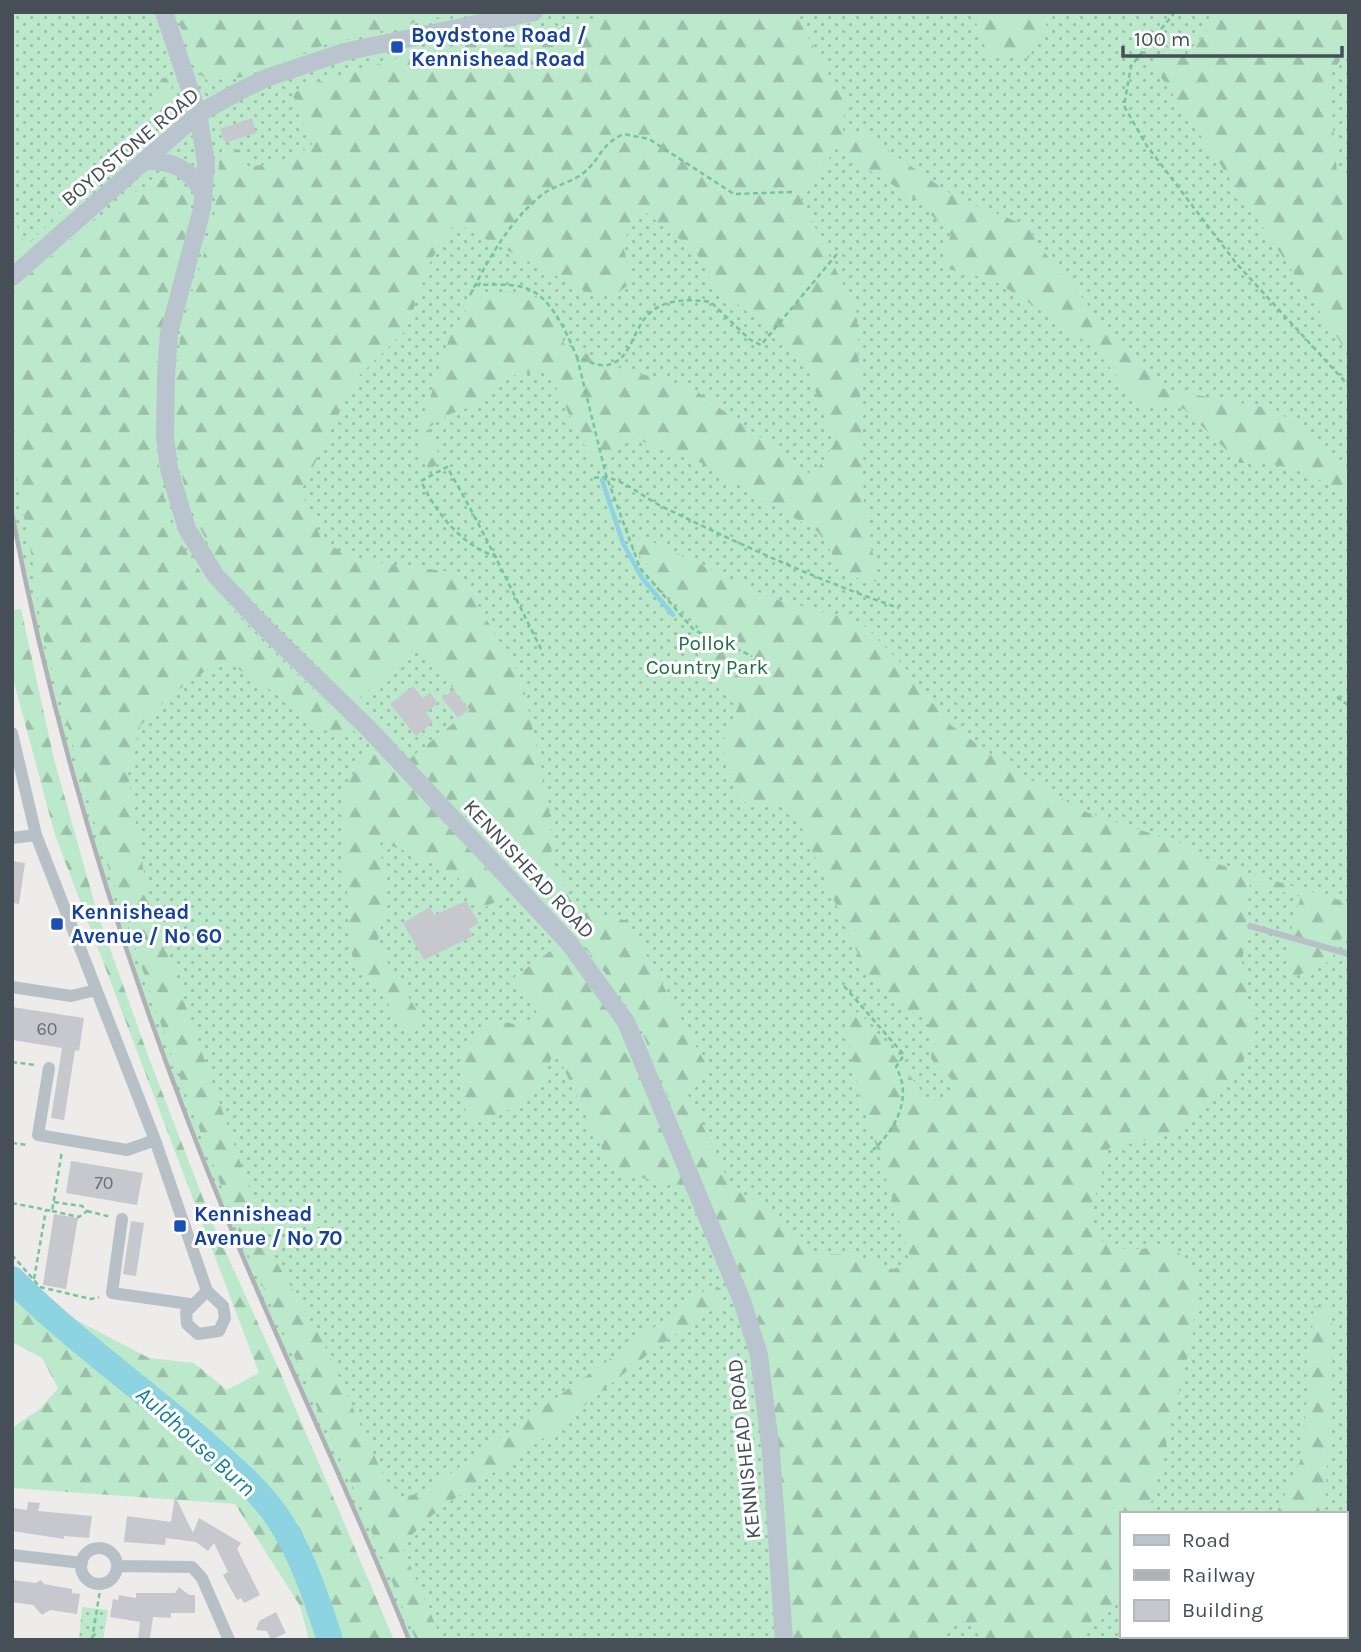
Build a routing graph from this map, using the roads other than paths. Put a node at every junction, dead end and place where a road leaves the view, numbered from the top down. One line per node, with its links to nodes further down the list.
1 (164, 12): 3 (street, KENNISHEAD ROAD)
2 (534, 12): 3 (street, BOYDSTONE ROAD)
3 (198, 114): 4 (street, BOYDSTONE ROAD); 5 (street, KENNISHEAD ROAD)
4 (145, 161): 5 (street); 6 (street, BOYDSTONE ROAD)
5 (204, 195): 23 (street, KENNISHEAD ROAD)
6 (12, 277)
7 (12, 733): 8 (street)
8 (36, 835): 9 (street); 13 (street)
9 (12, 838)
10 (1250, 926): 11 (lane)
11 (1349, 954)
12 (12, 987): 13 (street)
13 (96, 990): 15 (street)
14 (49, 1068): 15 (street)
15 (155, 1140): 17 (street)
16 (122, 1219): 18 (street)
17 (207, 1291): 18 (street); 18 (street)
18 (190, 1304)
19 (12, 1555): 20 (street)
20 (82, 1563): 21 (street); 21 (street)
21 (117, 1566): 22 (street)
22 (229, 1640)
23 (784, 1640)

